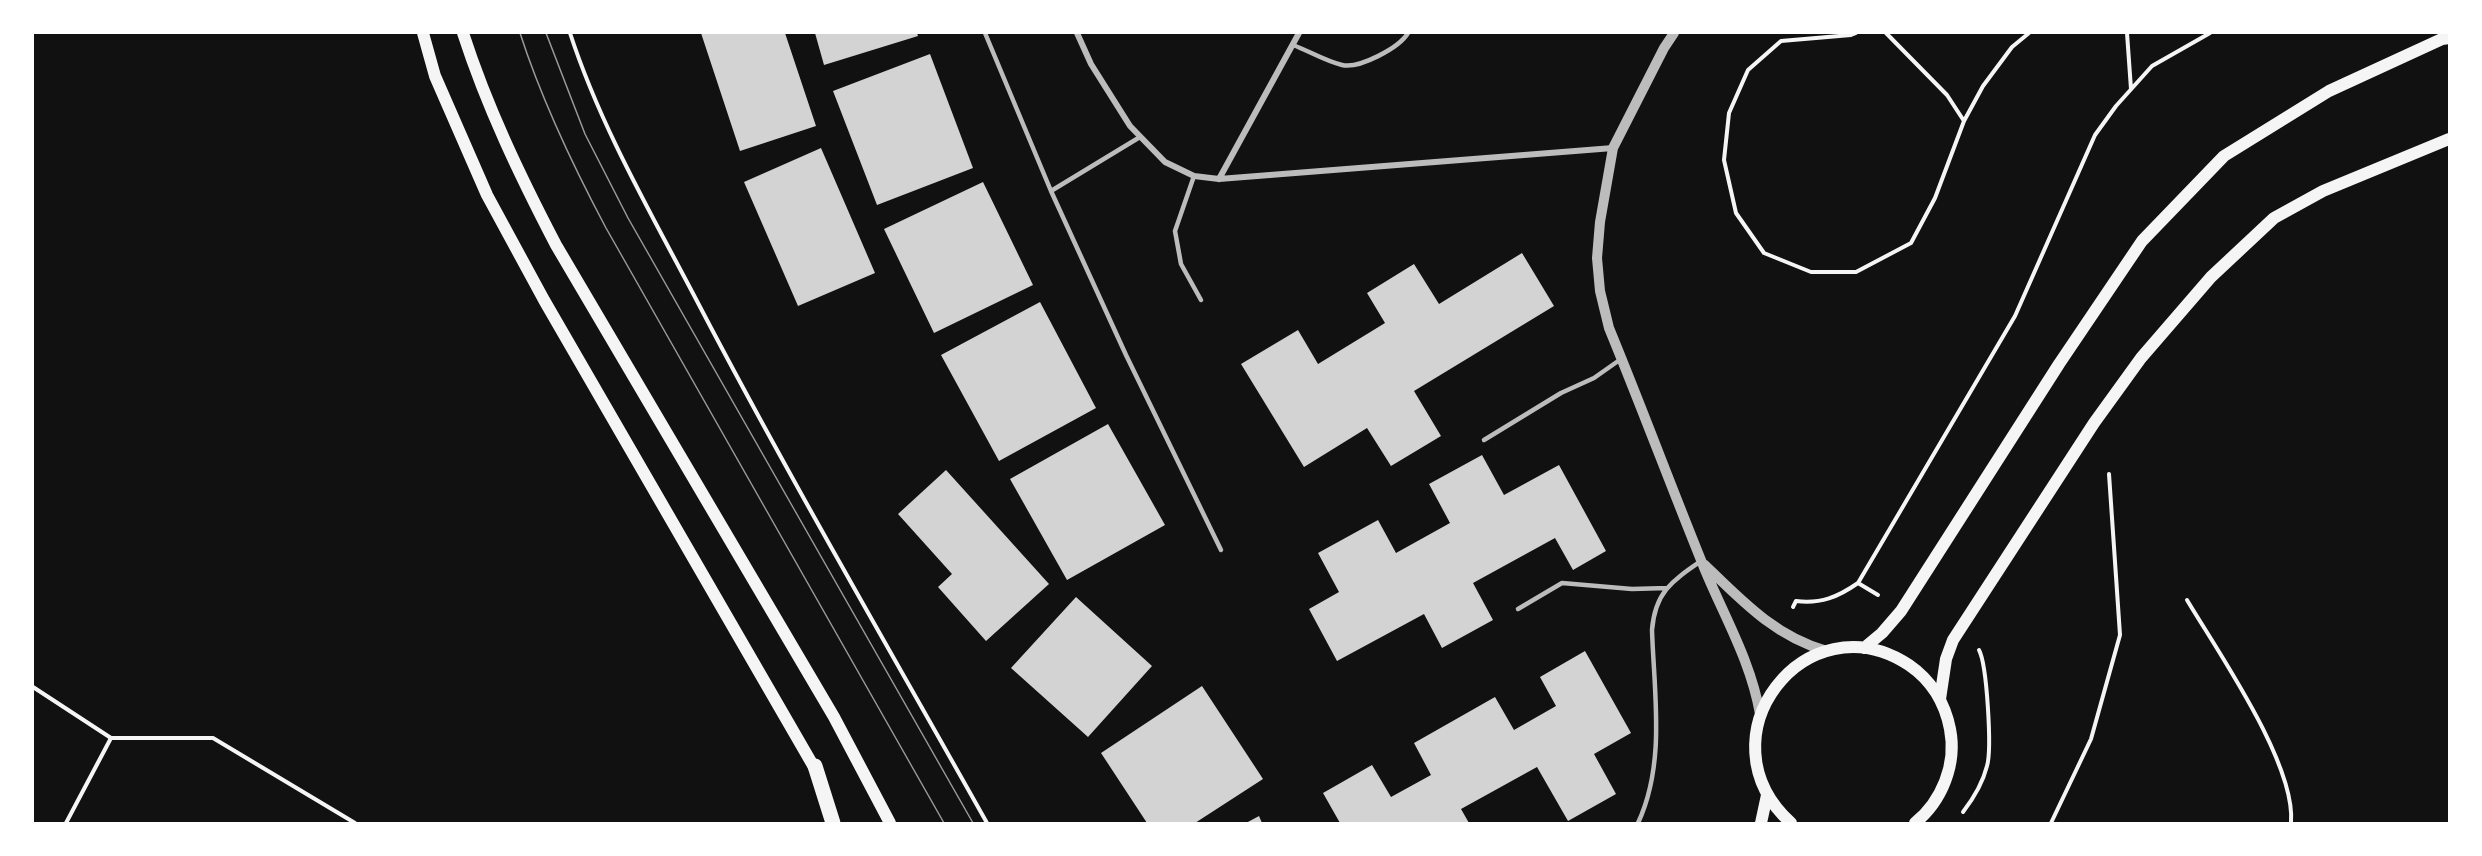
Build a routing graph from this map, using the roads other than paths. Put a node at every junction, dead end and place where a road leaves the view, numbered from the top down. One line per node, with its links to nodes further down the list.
1 (423, 33): 27 (main road)
2 (463, 33): 31 (main road)
3 (985, 33): 15 (lane)
4 (1077, 33): 10 (street)
5 (1299, 33): 9 (street)
6 (1408, 33): 9 (lane)
7 (1674, 33): 12 (street)
8 (2449, 38): 23 (main road)
9 (1293, 45): 14 (street)
10 (1140, 137): 13 (street); 15 (lane)
11 (2449, 140): 25 (main road)
12 (1613, 148): 14 (street); 17 (street)
13 (1194, 176): 14 (street); 16 (lane)
14 (1219, 179)
15 (1051, 191): 19 (lane)
16 (1201, 300)
17 (1622, 359): 18 (lane); 20 (street)
18 (1484, 440)
19 (1221, 550)
20 (1701, 561): 21 (lane); 24 (street); 26 (street)
21 (1666, 588): 22 (lane); 32 (lane)
22 (1518, 609)
23 (1864, 648): 24 (main road); 25 (main road)
24 (1827, 651): 26 (main road)
25 (1940, 699): 35 (main road)
26 (1760, 714): 28 (main road)
27 (815, 766): 29 (main road); 30 (main road)
28 (1767, 795): 33 (main road); 34 (main road)
29 (833, 823)
30 (841, 823)
31 (890, 823)
32 (1638, 823)
33 (1761, 823)
34 (1791, 823)
35 (1915, 823)

